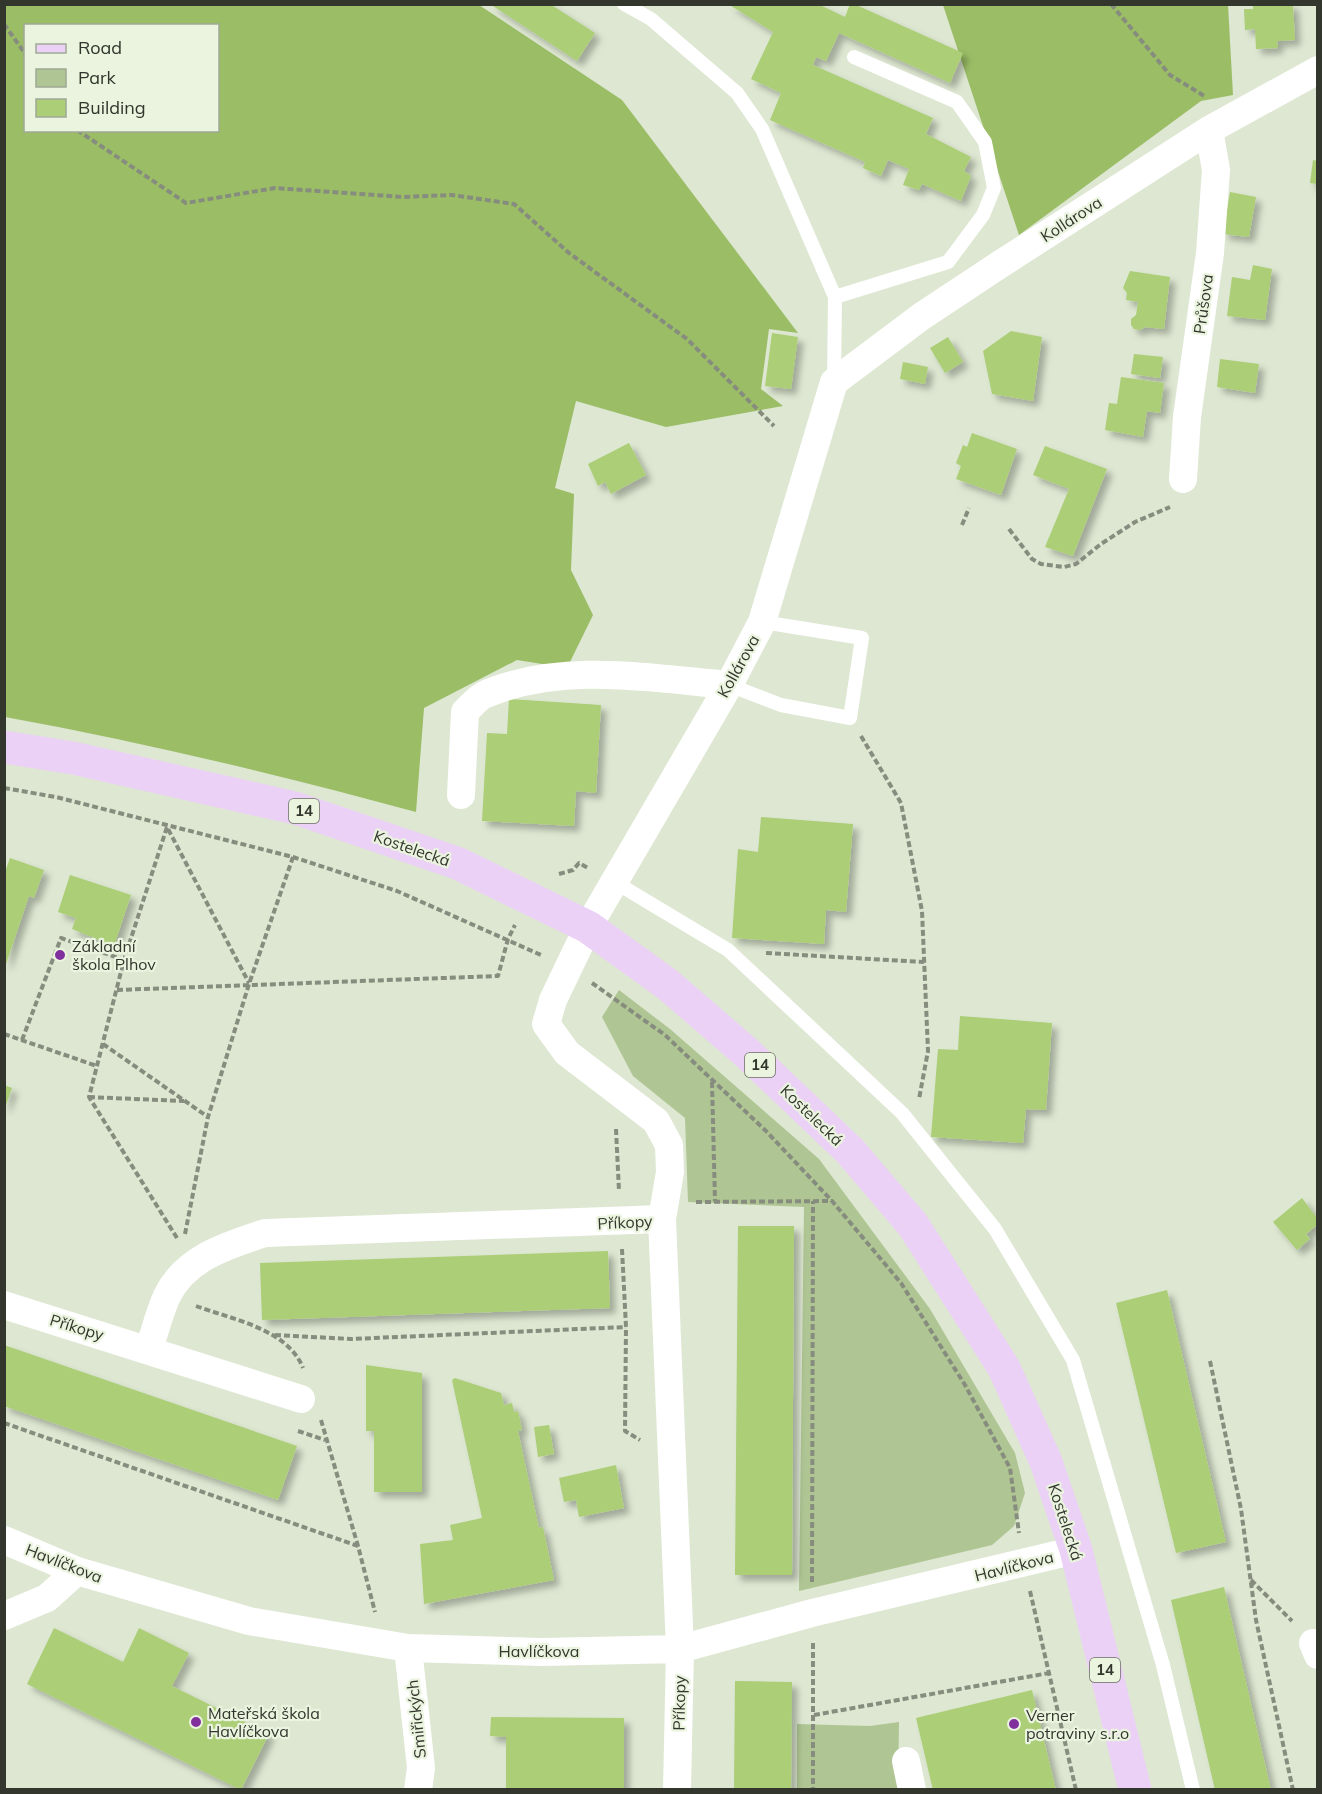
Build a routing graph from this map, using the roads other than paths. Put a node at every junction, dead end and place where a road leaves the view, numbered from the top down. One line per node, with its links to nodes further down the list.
1 (624, 4): 5 (lane, Kollárova)
2 (854, 57): 5 (lane)
3 (1317, 70): 4 (street, Kollárova)
4 (1209, 130): 6 (street, Kollárova); 7 (street, Průšova)
5 (835, 297): 6 (lane, Kollárova)
6 (834, 381): 8 (street, Kollárova)
7 (1183, 479)
8 (762, 622): 9 (street, Kollárova); 9 (lane)
9 (729, 685): 11 (street); 12 (street, Kollárova)
10 (4, 747): 13 (main road, Kostelecká / 14)
11 (461, 795)
12 (613, 881): 13 (street, Kollárova); 29 (lane)
13 (588, 927): 14 (street, Kollárova); 19 (main road, Kostelecká / 14)
14 (664, 1212): 16 (street, Příkopy); 23 (street, Příkopy)
15 (4, 1305): 16 (street, Příkopy)
16 (149, 1349): 17 (street, Příkopy)
17 (310, 1406)
18 (4, 1540): 20 (street, Havlíčkova)
19 (1076, 1550): 23 (street, Havlíčkova); 28 (main road, Kostelecká / 14)
20 (77, 1571): 21 (street); 22 (street, Havlíčkova)
21 (4, 1616)
22 (395, 1646): 23 (street, Havlíčkova); 25 (street, Smiřických)
23 (680, 1649): 26 (street, Příkopy)
24 (906, 1761): 27 (street)
25 (418, 1790)
26 (677, 1790)
27 (912, 1790)
28 (1135, 1790)
29 (1193, 1790)

